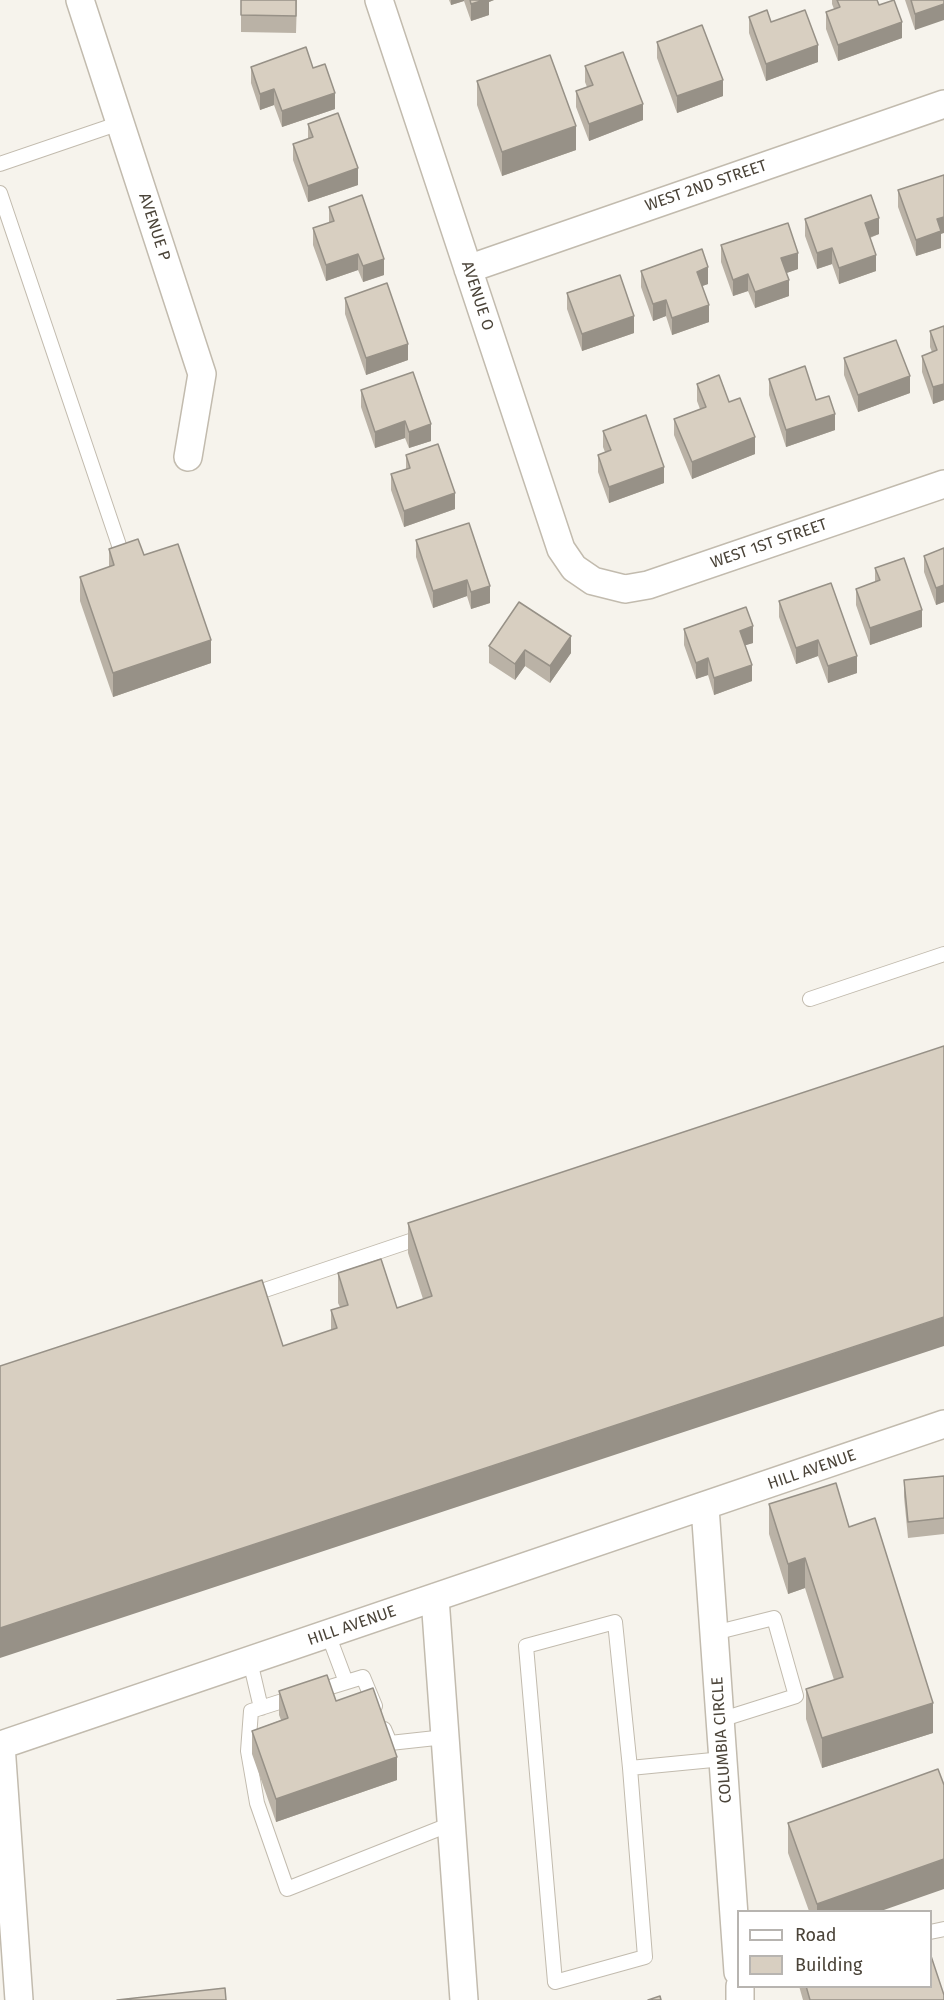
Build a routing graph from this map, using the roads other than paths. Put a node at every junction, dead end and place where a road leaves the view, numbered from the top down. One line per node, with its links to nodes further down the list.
1 (80, 0): 4 (street, AVENUE P)
2 (379, 0): 7 (street, AVENUE O)
3 (944, 104): 7 (street, WEST 2ND STREET)
4 (120, 123): 5 (lane); 8 (street, AVENUE P)
5 (0, 164)
6 (0, 193): 10 (lane)
7 (468, 269): 11 (street, AVENUE O)
8 (188, 458)
9 (944, 484): 11 (street, WEST 1ST STREET)
10 (124, 560)
11 (592, 581)
12 (944, 954): 13 (lane)
13 (810, 999)
14 (438, 1231): 15 (lane)
15 (236, 1299)
16 (944, 1424): 17 (street, HILL AVENUE)
17 (705, 1507): 18 (street, HILL AVENUE); 19 (street, COLUMBIA CIRCLE)
18 (435, 1598): 20 (street, HILL AVENUE); 26 (street)
19 (714, 1633): 24 (street, COLUMBIA CIRCLE); 24 (lane)
20 (328, 1634): 21 (street, HILL AVENUE); 22 (lane)
21 (250, 1661): 23 (lane); 25 (street, HILL AVENUE)
22 (346, 1682): 23 (lane); 26 (lane)
23 (261, 1708): 29 (lane)
24 (720, 1720): 27 (street, COLUMBIA CIRCLE)
25 (5, 1735): 31 (street, HILL AVENUE)
26 (445, 1737): 29 (street)
27 (723, 1759): 28 (lane); 30 (street, COLUMBIA CIRCLE)
28 (630, 1768): 28 (lane)
29 (451, 1824): 32 (street)
30 (737, 1958)
31 (19, 2000)
32 (464, 2000)

